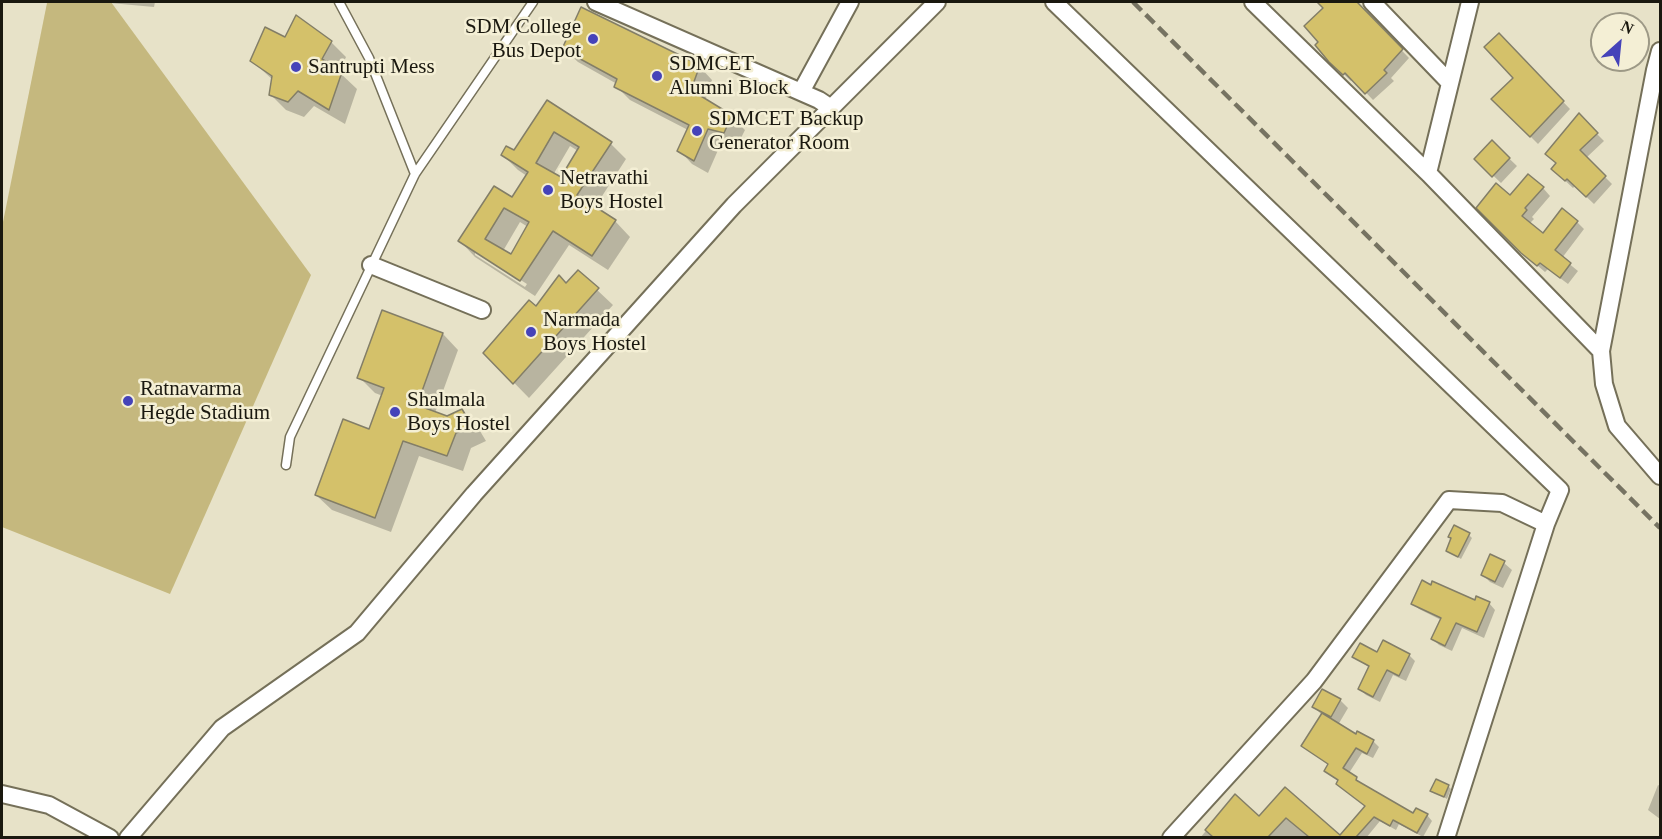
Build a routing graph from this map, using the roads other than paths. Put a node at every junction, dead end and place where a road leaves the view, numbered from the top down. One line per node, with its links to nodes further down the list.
1 (339, 2): 15 (lane)
2 (533, 2): 15 (lane)
3 (596, 2): 12 (street)
4 (850, 2): 12 (street)
5 (937, 2): 13 (street)
6 (1054, 2): 21 (street)
7 (1253, 2): 14 (street)
8 (1372, 2): 11 (street)
9 (1470, 2): 11 (street)
10 (1660, 51): 18 (street)
11 (1450, 83): 14 (street)
12 (801, 92): 13 (street)
13 (831, 108): 24 (street)
14 (1428, 173): 18 (street)
15 (415, 174): 16 (lane)
16 (371, 266): 17 (street); 19 (lane)
17 (482, 310)
18 (1601, 351): 20 (street)
19 (286, 465)
20 (1660, 476)
21 (1546, 524): 25 (street); 26 (street)
22 (2, 794): 23 (street)
23 (110, 837)
24 (128, 837)
25 (1171, 837)
26 (1446, 837)

